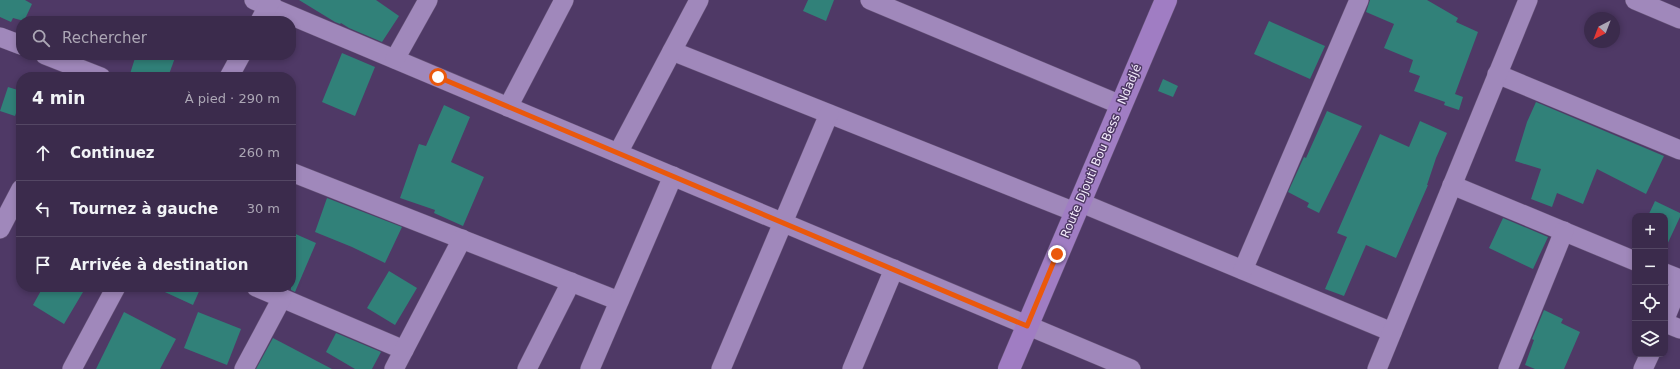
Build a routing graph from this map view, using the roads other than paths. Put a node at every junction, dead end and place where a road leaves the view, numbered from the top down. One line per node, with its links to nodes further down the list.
1 (428, 0): 17 (street)
2 (564, 0): 24 (street)
3 (699, 0): 16 (street)
4 (870, 0): 23 (street)
5 (1166, 0): 23 (main road, Route Djouti Bou Bess - Ndadjé)
6 (1359, 0): 39 (street)
7 (1528, 0): 22 (street)
8 (1635, 0): 9 (street)
9 (1657, 4): 12 (street)
10 (263, 7): 11 (street)
11 (286, 16)
12 (1680, 19)
13 (296, 20): 17 (street)
14 (0, 37): 15 (street)
15 (16, 43)
16 (672, 52): 25 (street); 27 (street)
17 (395, 59): 24 (street)
18 (56, 60): 20 (street)
19 (238, 60): 21 (street)
20 (82, 72)
21 (232, 72)
22 (1497, 74): 26 (street); 30 (street)
23 (1121, 105): 32 (main road, Route Djouti Bou Bess - Ndadjé)
24 (508, 107): 27 (street)
25 (829, 114): 32 (street); 33 (street)
26 (1680, 150)
27 (618, 153): 29 (street)
28 (296, 174): 36 (street)
29 (672, 176): 33 (street); 46 (street)
30 (1452, 185): 35 (street); 51 (street)
31 (16, 199): 34 (street)
32 (1077, 207): 39 (street); 49 (main road, Route Djouti Bou Bess - Ndadjé)
33 (783, 223): 38 (street); 59 (street)
34 (0, 229)
35 (1564, 231): 37 (street); 64 (street)
36 (462, 240): 42 (street); 52 (street)
37 (1632, 260)
38 (894, 269): 49 (street); 60 (street)
39 (1243, 270): 51 (street)
40 (1668, 275): 41 (street)
41 (1680, 281): 47 (street)
42 (571, 282): 46 (street); 57 (street)
43 (113, 292): 54 (street)
44 (268, 292): 45 (street)
45 (282, 298): 52 (street); 55 (street)
46 (619, 302): 58 (street)
47 (1668, 311)
48 (1668, 324): 50 (street)
49 (1027, 326): 61 (main road, Route Djouti Bou Bess - Ndadjé); 62 (street)
50 (1680, 329)
51 (1392, 332): 63 (street)
52 (404, 350): 56 (street)
53 (1649, 357): 65 (street)
54 (72, 369)
55 (244, 369)
56 (394, 369)
57 (527, 369)
58 (590, 369)
59 (721, 369)
60 (852, 369)
61 (1009, 369)
62 (1131, 369)
63 (1377, 369)
64 (1508, 369)
65 (1643, 369)

